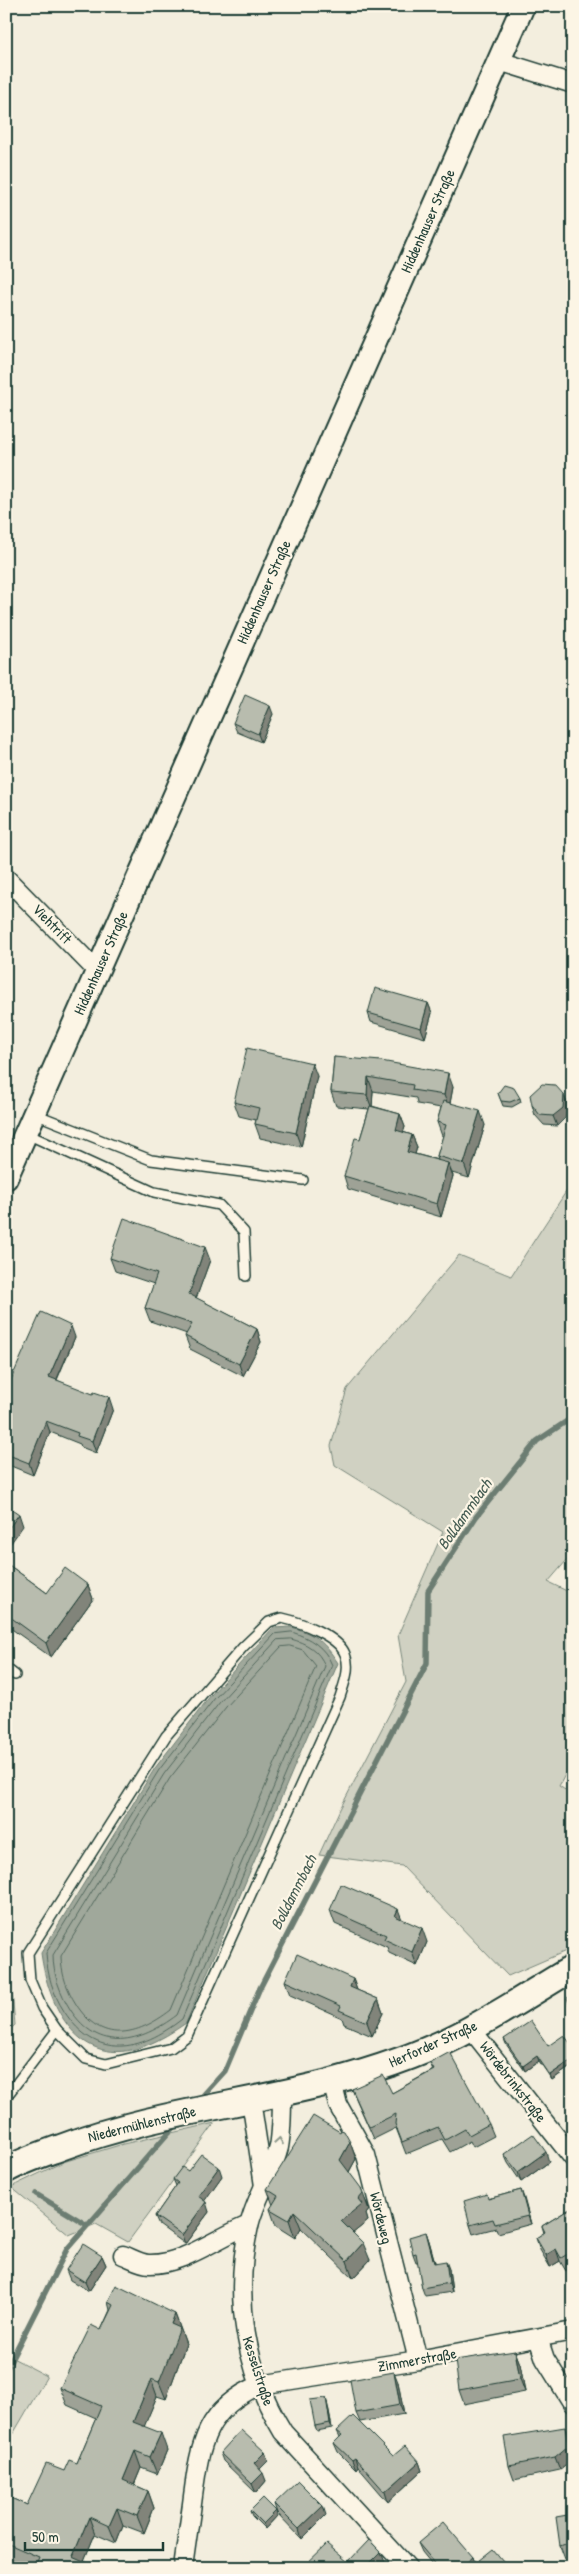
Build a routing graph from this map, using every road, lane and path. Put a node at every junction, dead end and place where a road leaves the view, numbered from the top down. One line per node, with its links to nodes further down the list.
1 (523, 6): 2 (street, Hiddenhauser Straße)
2 (499, 61): 3 (street); 5 (street, Hiddenhauser Straße)
3 (573, 84)
4 (6, 878): 5 (street, Viehtrift)
5 (97, 971): 6 (street, Hiddenhauser Straße)
6 (31, 1124): 7 (street, Hiddenhauser Straße); 8 (lane); 9 (lane)
7 (6, 1178)
8 (303, 1180)
9 (246, 1276)
10 (6, 1668): 11 (lane)
11 (15, 1675)
12 (573, 1968): 13 (main road, Herforder Straße)
13 (471, 2029): 15 (main road, Herforder Straße); 19 (street, Wördebrinkstraße)
14 (57, 2030): 14 (lane); 17 (lane)
15 (332, 2082): 16 (main road, Herforder Straße); 26 (street, Wördeweg)
16 (282, 2094): 18 (main road, Niedermühlenstraße); 21 (street, Kesselstraße, one-way to 16)
17 (6, 2097)
18 (242, 2101): 20 (main road, Niedermühlenstraße); 21 (street, Kesselstraße)
19 (573, 2158)
20 (6, 2170)
21 (264, 2186): 22 (street, Kesselstraße)
22 (249, 2225): 23 (street); 27 (street, Kesselstraße)
23 (124, 2255)
24 (573, 2331): 25 (street, Zimmerstraße)
25 (538, 2338): 26 (street, Zimmerstraße); 28 (street)
26 (418, 2360): 27 (street, Zimmerstraße)
27 (260, 2385): 29 (street, Zimmerstraße); 30 (street, Kesselstraße)
28 (573, 2404)
29 (183, 2568)
30 (408, 2568)

